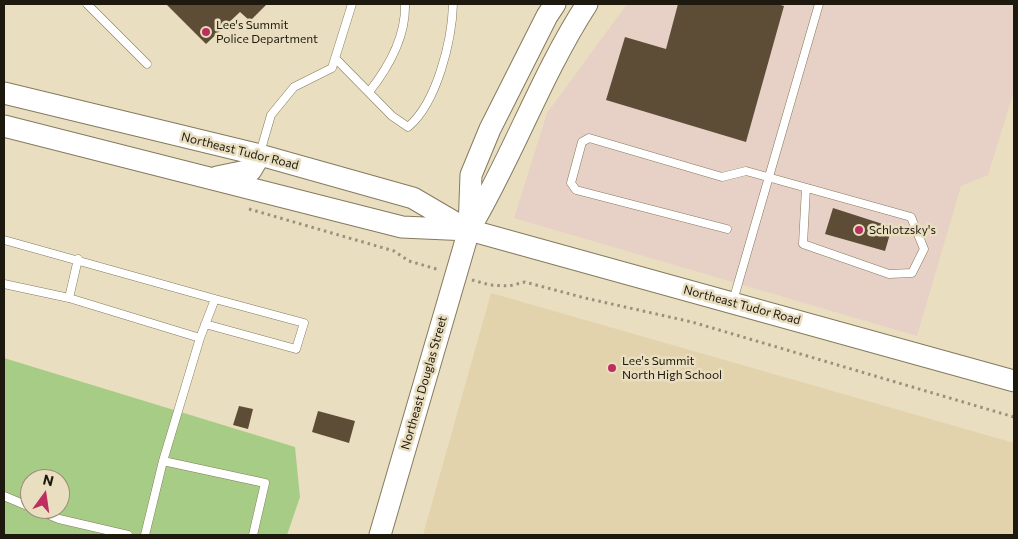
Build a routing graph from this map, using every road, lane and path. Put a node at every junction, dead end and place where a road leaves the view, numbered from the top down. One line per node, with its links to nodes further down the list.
1 (87, 4): 9 (lane)
2 (352, 4): 8 (lane)
3 (405, 4): 11 (lane)
4 (453, 4): 11 (lane)
5 (556, 4): 19 (street, Northeast Douglas Street)
6 (587, 4): 19 (street, Northeast Douglas Street)
7 (819, 4): 15 (lane)
8 (335, 58): 11 (lane); 13 (lane)
9 (146, 64)
10 (4, 92): 13 (street, Northeast Tudor Road)
11 (368, 92)
12 (4, 126): 14 (street, Northeast Tudor Road)
13 (260, 155): 14 (street); 19 (street, Northeast Tudor Road)
14 (210, 178): 19 (street, Northeast Tudor Road)
15 (768, 178): 16 (lane); 18 (lane); 26 (lane)
16 (806, 188): 16 (lane)
17 (247, 208): 22 (path)
18 (726, 229)
19 (468, 230): 22 (street, Northeast Douglas Street); 26 (street, Northeast Tudor Road)
20 (4, 240): 21 (lane)
21 (78, 259): 24 (lane); 25 (lane)
22 (456, 275): 30 (path); 38 (street, Northeast Douglas Street)
23 (4, 284): 24 (lane)
24 (70, 298): 28 (lane)
25 (215, 299): 27 (lane); 27 (lane)
26 (733, 303): 29 (street, Northeast Tudor Road)
27 (205, 324): 28 (lane)
28 (200, 338): 31 (lane)
29 (1014, 381)
30 (1014, 417)
31 (163, 461): 36 (lane); 37 (lane)
32 (4, 496): 33 (lane)
33 (20, 503)
34 (59, 519): 35 (lane)
35 (128, 535)
36 (145, 535)
37 (253, 535)
38 (380, 535)

